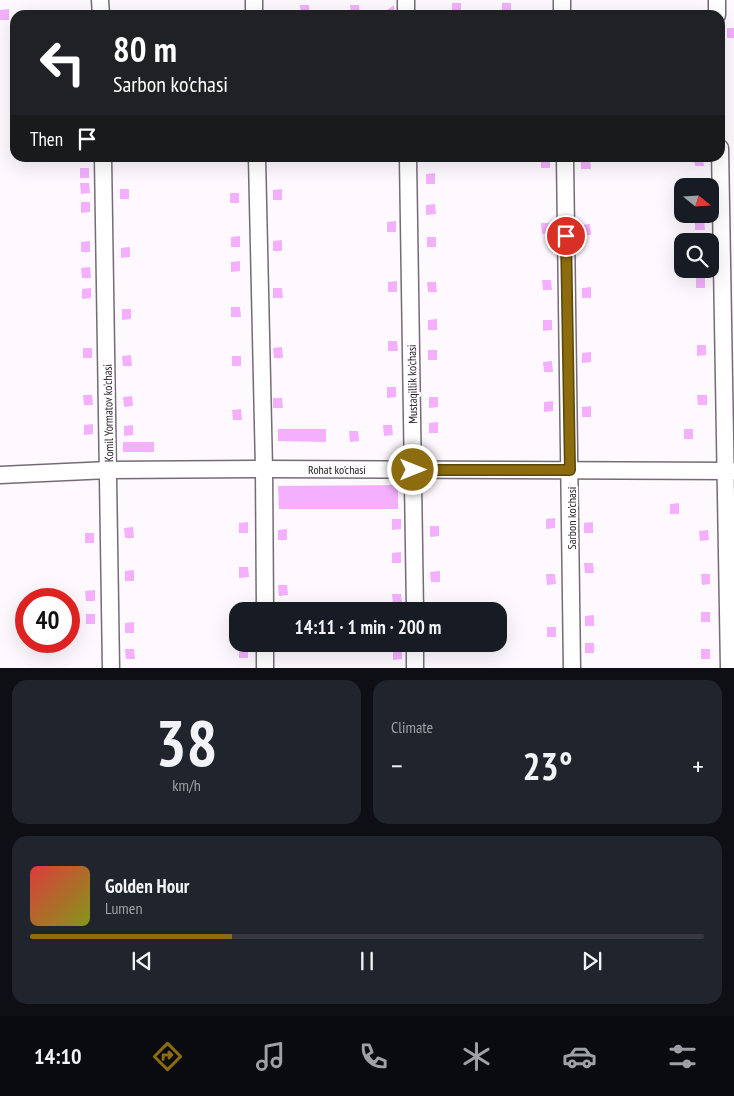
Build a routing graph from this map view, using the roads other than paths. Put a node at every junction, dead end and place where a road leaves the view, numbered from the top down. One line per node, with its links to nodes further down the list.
1 (103, 162): 7 (street, Komil Yormatov ko'chasi)
2 (257, 162): 6 (street)
3 (408, 162): 8 (street, Mustaqillik ko'chasi)
4 (565, 162): 9 (street, Sarbon ko'chasi)
5 (720, 162): 10 (street)
6 (264, 469): 7 (street, Rohat ko'chasi); 8 (street, Rohat ko'chasi); 12 (street)
7 (109, 470): 11 (street, Rohat ko'chasi); 16 (street, Komil Yormatov ko'chasi)
8 (413, 470): 9 (street, Rohat ko'chasi); 13 (street, Mustaqillik ko'chasi)
9 (570, 470): 10 (street, Rohat ko'chasi); 19 (street, Sarbon ko'chasi)
10 (730, 472): 20 (street)
11 (0, 475)
12 (265, 602)
13 (415, 602)
14 (265, 652): 17 (street)
15 (415, 652): 18 (street)
16 (111, 668)
17 (265, 668)
18 (415, 668)
19 (572, 668)
20 (729, 668)

